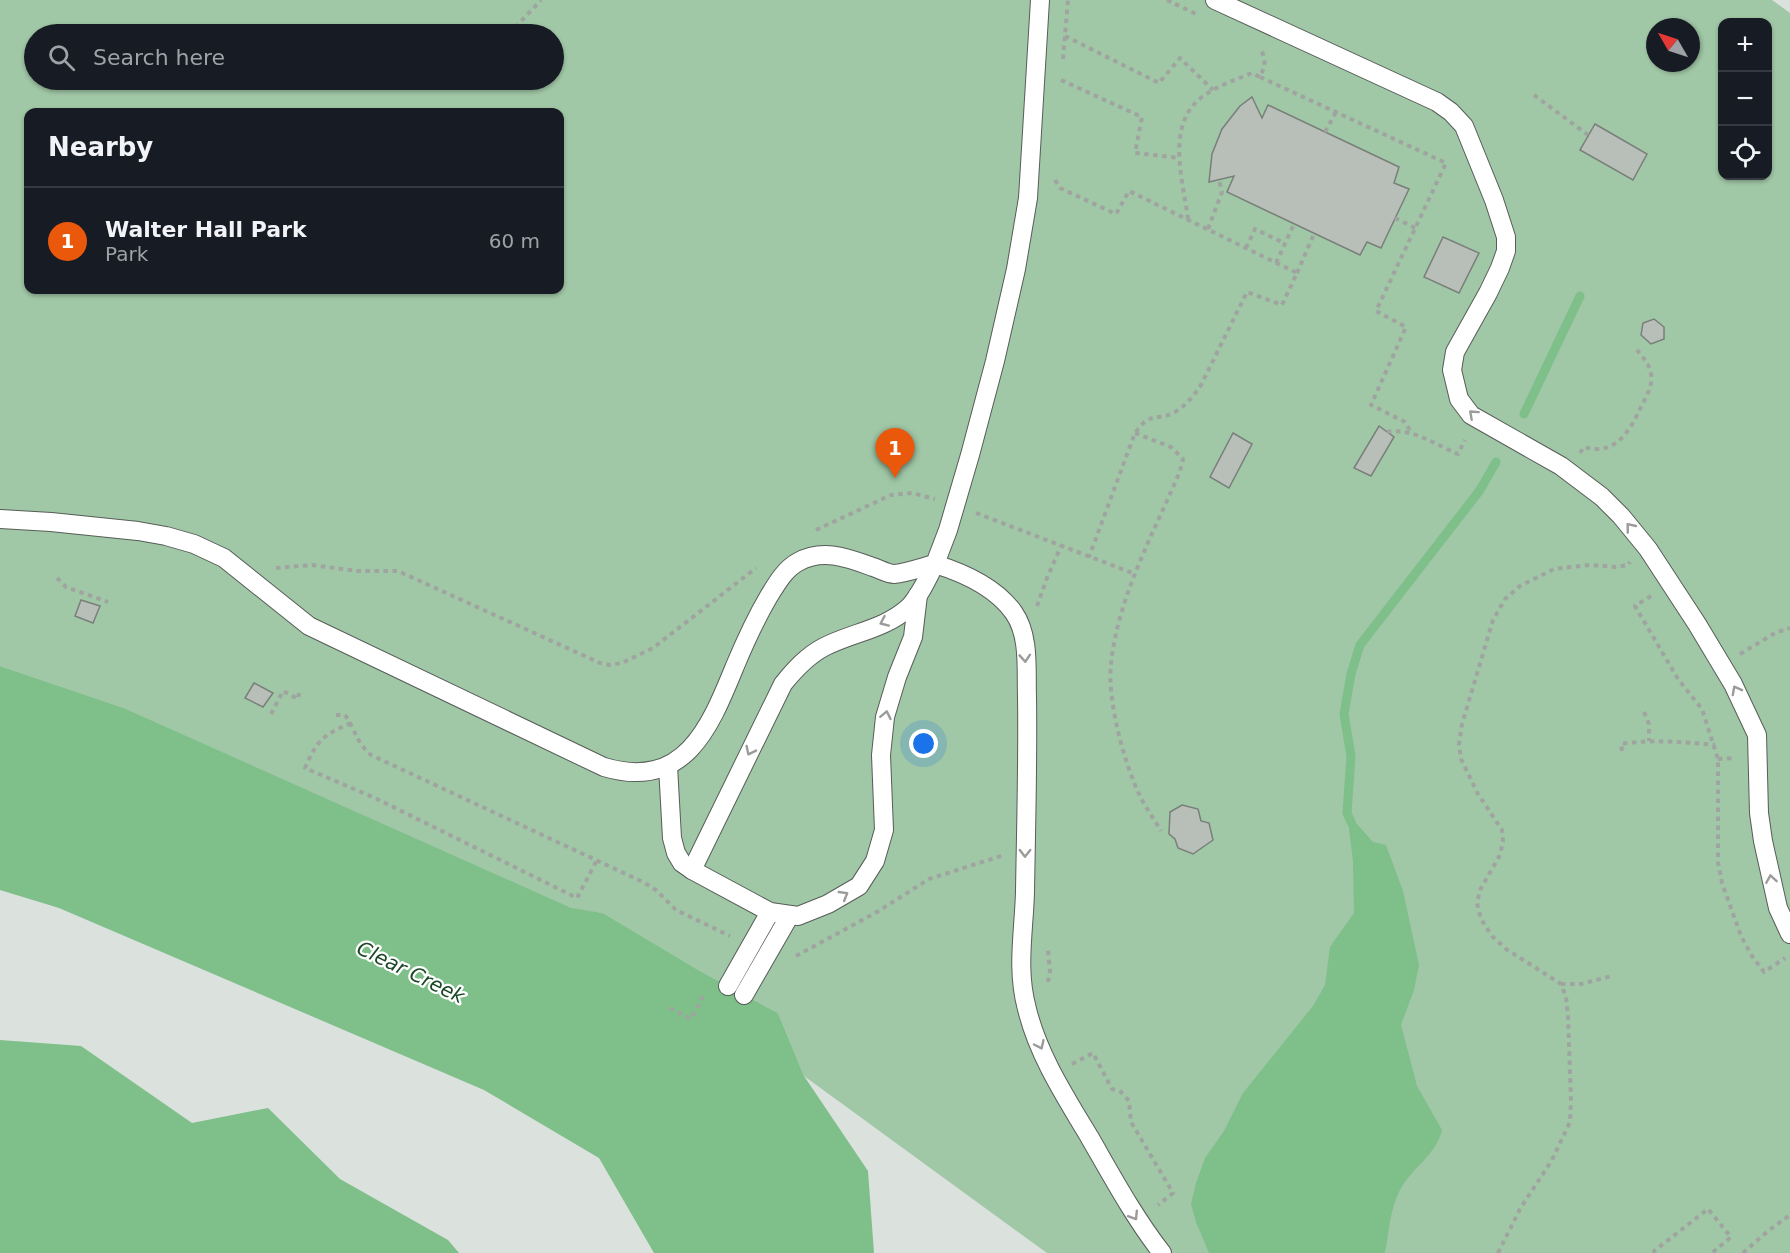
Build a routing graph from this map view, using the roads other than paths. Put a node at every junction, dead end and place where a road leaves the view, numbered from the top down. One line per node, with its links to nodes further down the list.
1 (1040, 0): 4 (lane)
2 (1215, 0): 10 (lane, one-way to 2)
3 (0, 519): 6 (lane)
4 (935, 564): 5 (lane); 6 (lane); 13 (lane, one-way to 13)
5 (918, 595): 7 (lane, one-way to 7); 9 (lane, one-way to 5)
6 (668, 766): 7 (lane)
7 (692, 870): 8 (lane)
8 (770, 912): 9 (lane); 11 (lane)
9 (790, 915): 12 (lane)
10 (1790, 934)
11 (728, 986)
12 (744, 995)
13 (1162, 1253)

